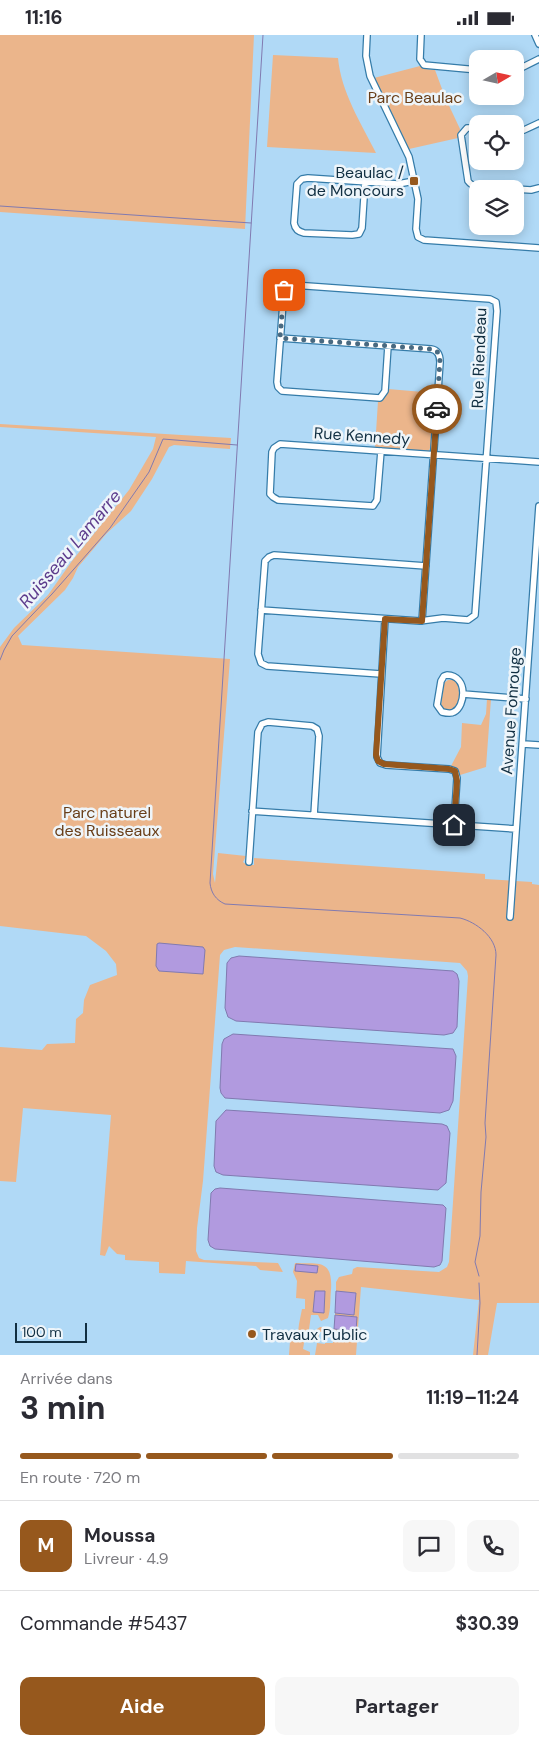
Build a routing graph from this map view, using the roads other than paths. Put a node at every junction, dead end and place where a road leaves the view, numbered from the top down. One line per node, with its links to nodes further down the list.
1 (367, 35): 11 (street)
2 (421, 35): 7 (street)
3 (535, 35): 4 (street)
4 (539, 44)
5 (539, 59): 6 (street)
6 (524, 66)
7 (469, 69)
8 (539, 123): 10 (street)
9 (469, 128): 13 (street)
10 (524, 130)
11 (414, 181): 12 (street); 16 (street)
12 (365, 182): 12 (street)
13 (469, 182)
14 (539, 188): 15 (street)
15 (524, 189)
16 (539, 248)
17 (280, 338): 18 (street); 18 (street); 21 (street, Rue Riendeau)
18 (388, 346): 20 (street)
19 (381, 451): 19 (street, Rue Kennedy); 20 (street, Rue Kennedy)
20 (434, 455): 21 (street, Rue Kennedy); 25 (street)
21 (487, 458): 22 (street, Rue Kennedy); 28 (street, Rue Riendeau)
22 (539, 462)
23 (539, 506): 24 (street, Avenue Fonrouge)
24 (538, 524): 31 (street, Avenue Fonrouge)
25 (426, 566): 26 (street); 28 (street)
26 (261, 610): 27 (street); 29 (street)
27 (385, 619): 28 (street); 29 (street)
28 (422, 621)
29 (381, 674): 36 (street)
30 (463, 694): 30 (street); 31 (street)
31 (526, 699): 32 (street, Avenue Fonrouge)
32 (523, 743): 33 (street); 37 (street, Avenue Fonrouge)
33 (539, 745)
34 (252, 811): 35 (street); 35 (street); 38 (street)
35 (314, 815): 36 (street)
36 (454, 825): 37 (street)
37 (516, 829): 39 (street, Avenue Fonrouge)
38 (249, 862)
39 (510, 917)

